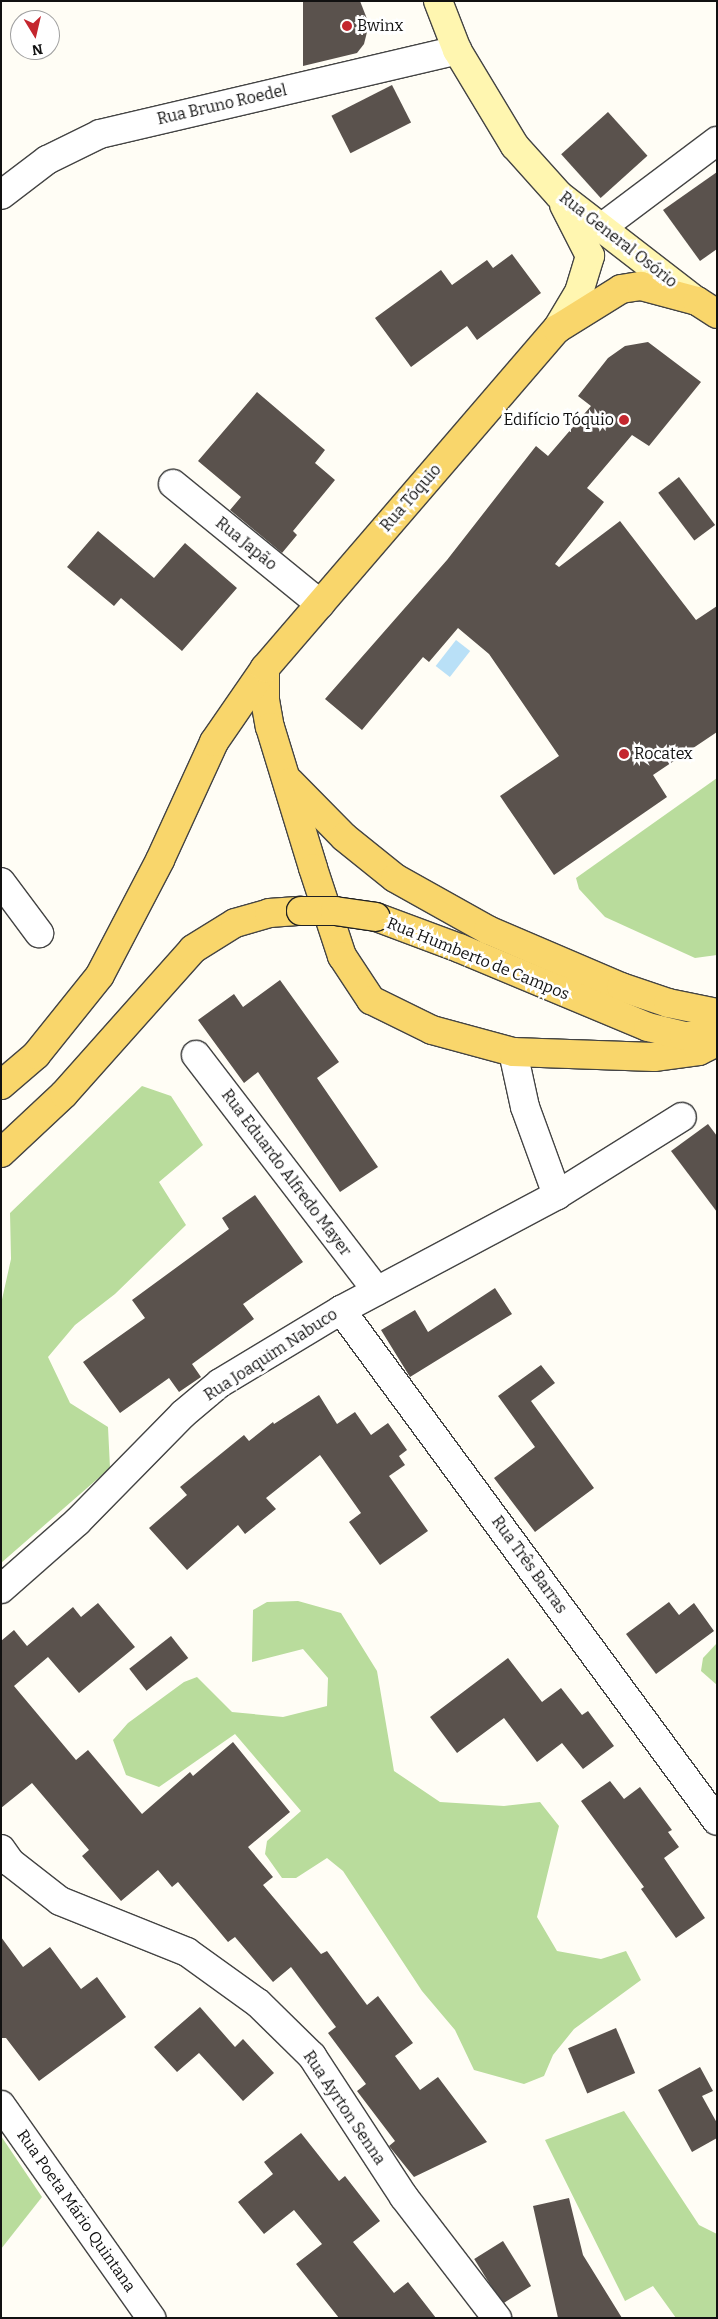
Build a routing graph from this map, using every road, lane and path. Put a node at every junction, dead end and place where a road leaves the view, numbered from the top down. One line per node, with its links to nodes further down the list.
1 (438, 1): 2 (main road, Rua General Osório)
2 (457, 50): 4 (street, Rua Bruno Roedel); 5 (main road, Rua General Osório)
3 (717, 141): 6 (street)
4 (1, 195)
5 (559, 195): 6 (main road, Rua General Osório); 8 (main road, Rua Tóquio)
6 (601, 228): 7 (main road, Rua General Osório)
7 (707, 308): 8 (main road, Rua Tóquio)
8 (557, 329): 10 (main road, Rua Tóquio)
9 (172, 484): 10 (street, Rua Japão)
10 (320, 604): 11 (main road, Rua Tóquio)
11 (265, 668): 12 (main road); 20 (main road)
12 (288, 779): 15 (main road); 18 (main road)
13 (1, 882): 14 (street)
14 (39, 933)
15 (717, 1013)
16 (717, 1036): 22 (main road, Rua Humberto de Campos, bridge)
17 (717, 1042): 18 (main road)
18 (513, 1052): 23 (street)
19 (196, 1055): 24 (street, Rua Eduardo Alfredo Mayer)
20 (1, 1085)
21 (682, 1117): 23 (street, Rua Joaquim Nabuco)
22 (1, 1153)
23 (557, 1195): 24 (street, Rua Joaquim Nabuco)
24 (377, 1291): 25 (street, Rua Joaquim Nabuco)
25 (341, 1310): 26 (street, Rua Joaquim Nabuco); 27 (street, Rua Três Barras)
26 (1, 1589)
27 (717, 1821)
28 (1, 1849): 31 (street, Rua Ayrton Senna)
29 (1, 2105): 30 (street, Rua Poeta Mário Quintana)
30 (151, 2318)
31 (497, 2318)

